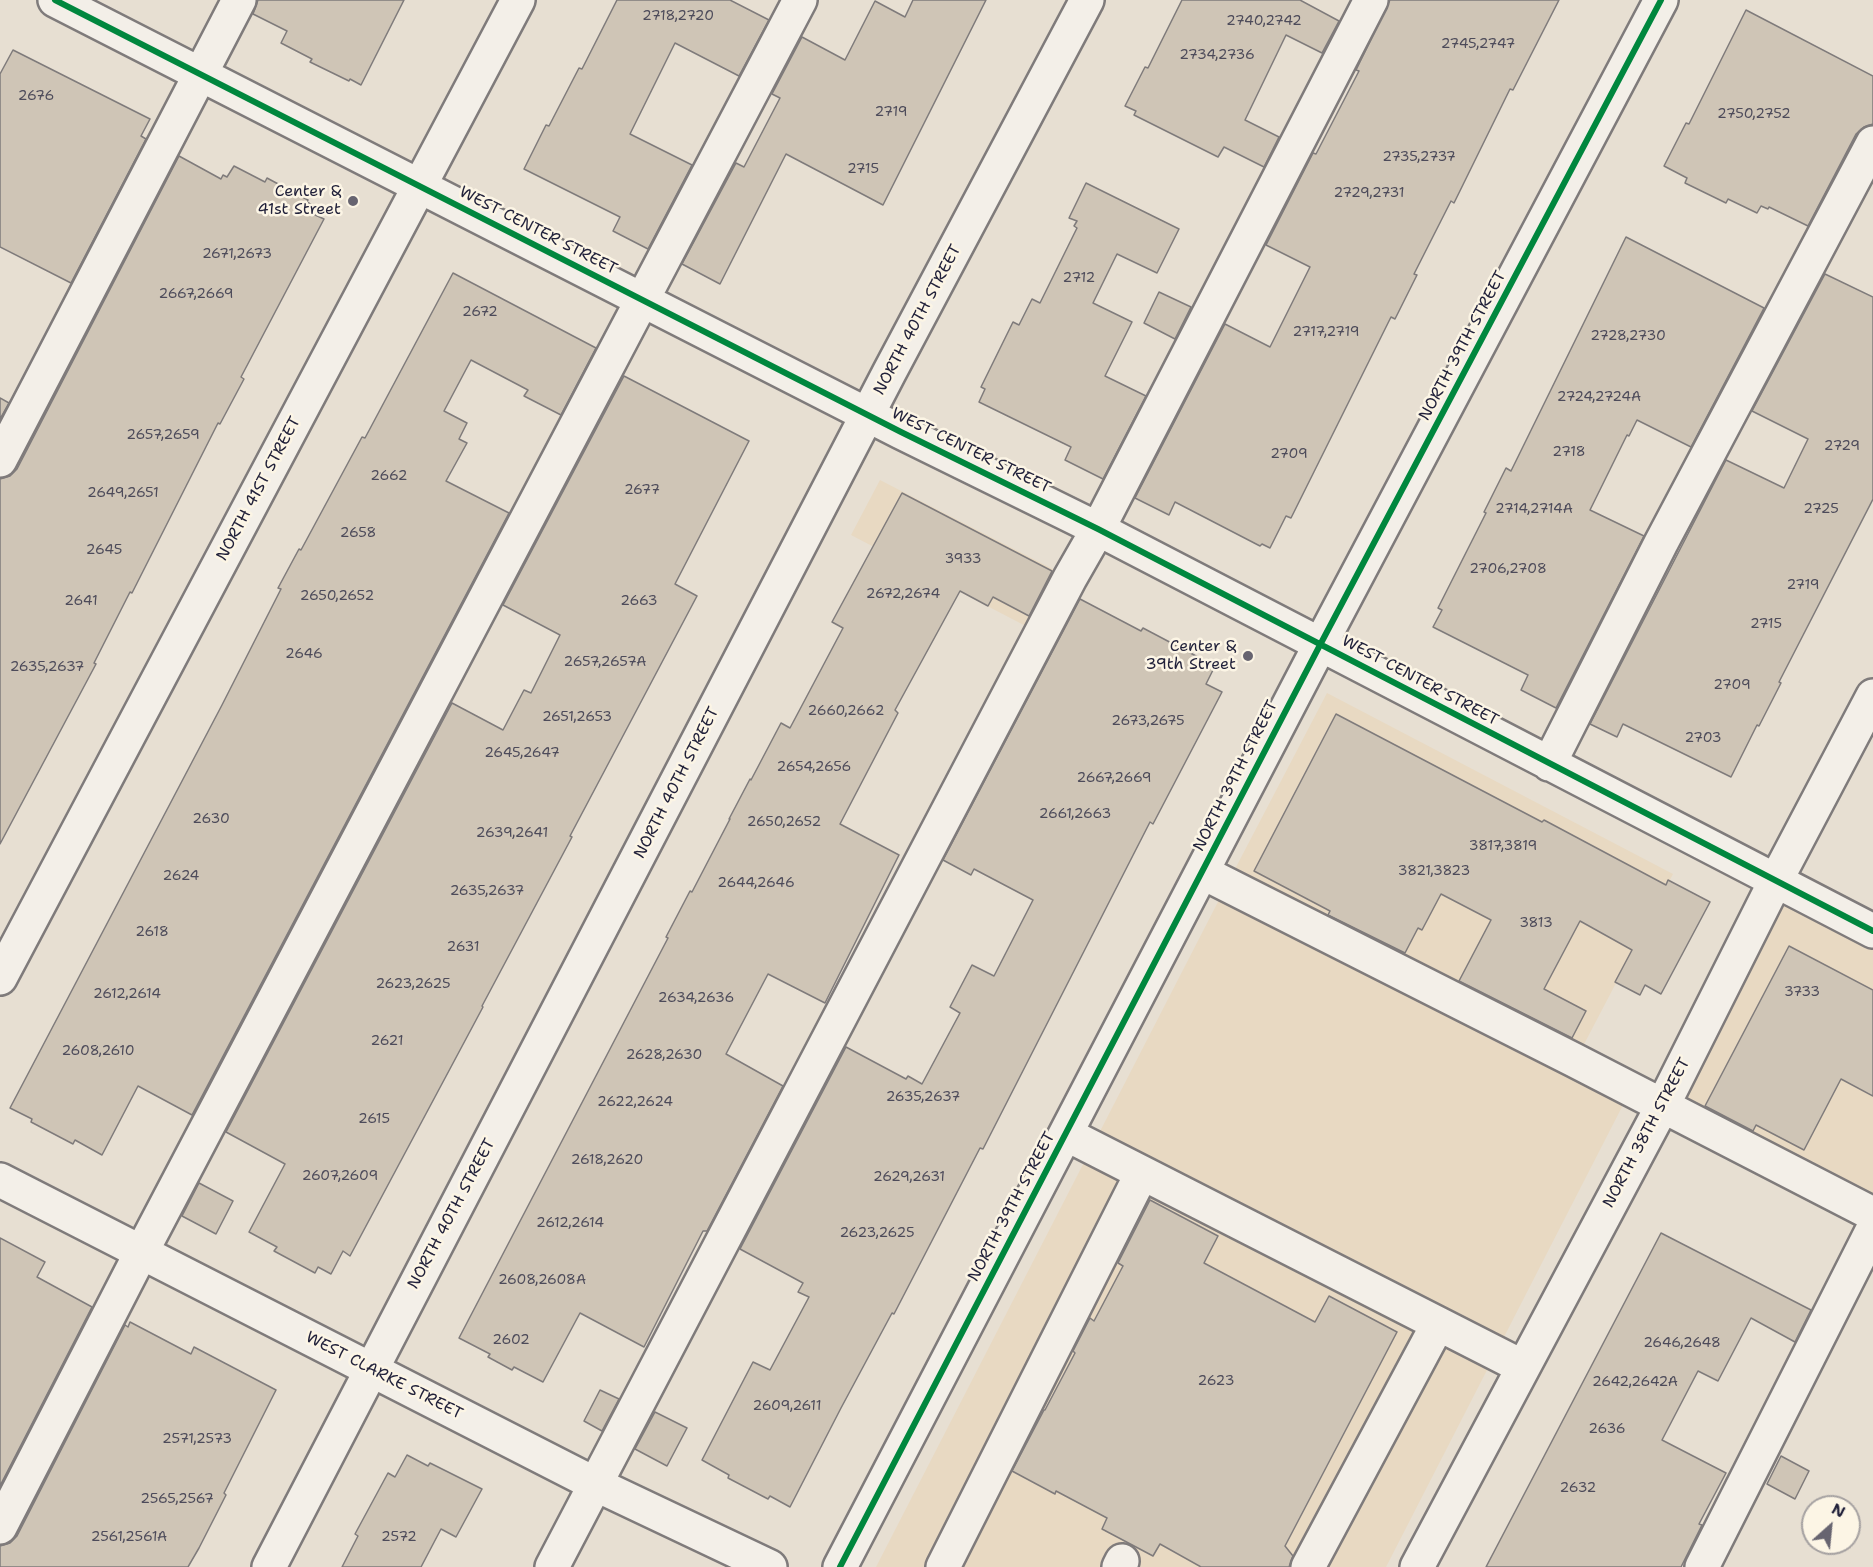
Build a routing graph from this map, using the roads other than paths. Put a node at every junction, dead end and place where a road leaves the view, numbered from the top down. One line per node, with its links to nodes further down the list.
1 (55, 0): 8 (street, WEST CENTER STREET)
2 (239, 0): 8 (street)
3 (518, 0): 10 (street, NORTH 41ST STREET)
4 (800, 0): 11 (street)
5 (1087, 0): 12 (street, NORTH 40TH STREET)
6 (1371, 0): 14 (street)
7 (1661, 0): 15 (street, NORTH 39TH STREET)
8 (201, 74): 10 (street, WEST CENTER STREET); 13 (street)
9 (1873, 143): 17 (street)
10 (420, 186): 11 (street, WEST CENTER STREET); 21 (street, NORTH 41ST STREET)
11 (643, 299): 12 (street, WEST CENTER STREET); 28 (street)
12 (868, 415): 14 (street, WEST CENTER STREET); 31 (street, NORTH 40TH STREET)
13 (0, 460)
14 (1098, 529): 15 (street, WEST CENTER STREET); 32 (street)
15 (1320, 645): 17 (street, WEST CENTER STREET); 18 (street, NORTH 39TH STREET)
16 (1873, 696): 19 (street, NORTH 38TH STREET)
17 (1548, 764): 19 (street, WEST CENTER STREET)
18 (1202, 872): 22 (street); 23 (street, NORTH 39TH STREET)
19 (1775, 882): 20 (street, WEST CENTER STREET); 22 (street, NORTH 38TH STREET)
20 (1873, 931)
21 (0, 978)
22 (1663, 1105): 26 (street); 30 (street, NORTH 38TH STREET)
23 (1066, 1134): 24 (street); 37 (street, NORTH 39TH STREET)
24 (1142, 1173): 29 (street); 38 (street)
25 (0, 1180): 28 (street, WEST CLARKE STREET)
26 (1873, 1214)
27 (1873, 1229): 41 (street)
28 (142, 1251): 31 (street, WEST CLARKE STREET); 33 (street)
29 (1438, 1324): 30 (street); 39 (street)
30 (1523, 1367): 40 (street, NORTH 38TH STREET)
31 (371, 1369): 32 (street, WEST CLARKE STREET); 34 (street, NORTH 40TH STREET)
32 (595, 1484): 35 (street); 36 (street, WEST CLARKE STREET)
33 (0, 1527)
34 (269, 1567)
35 (552, 1567)
36 (770, 1567)
37 (840, 1567)
38 (943, 1567)
39 (1308, 1567)
40 (1417, 1567)
41 (1702, 1567)

